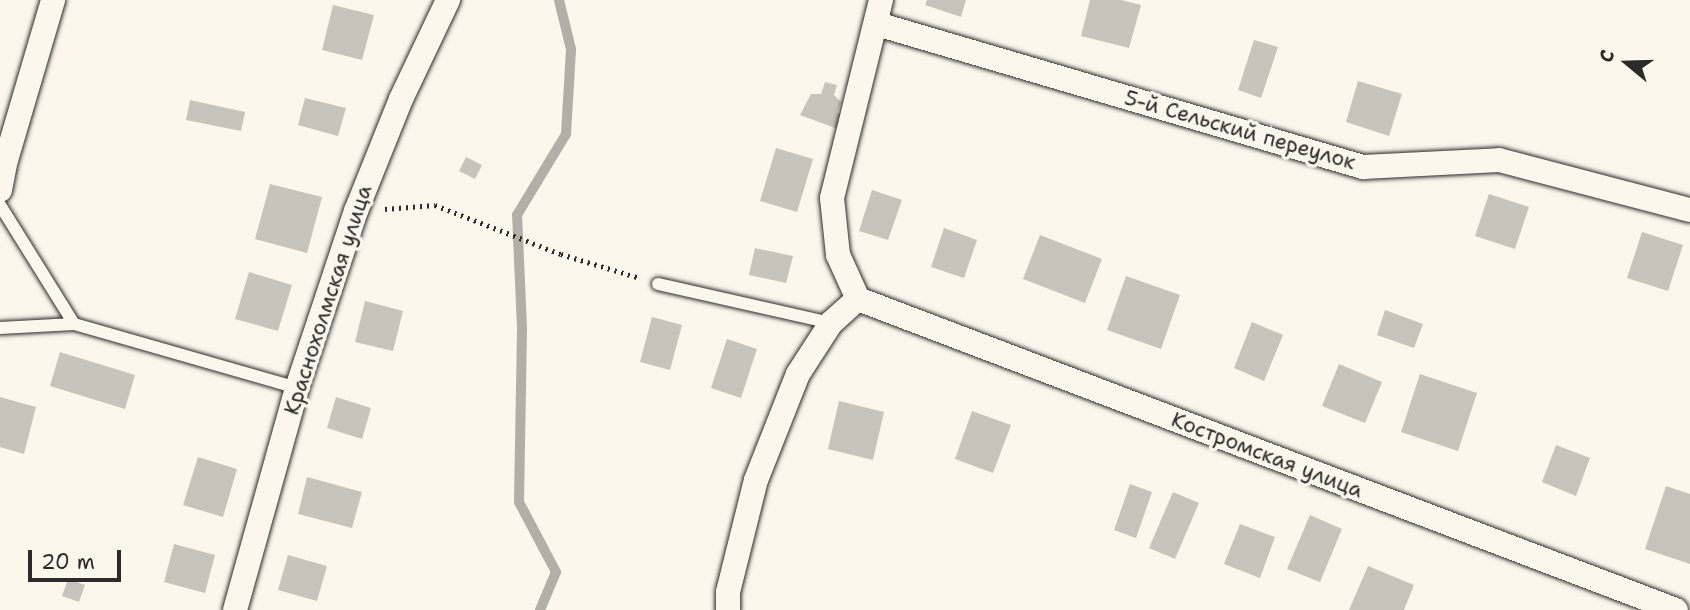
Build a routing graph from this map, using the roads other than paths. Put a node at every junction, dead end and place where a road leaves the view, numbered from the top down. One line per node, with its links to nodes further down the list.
1 (53, 0): 5 (street)
2 (448, 0): 13 (street, Краснохолмская улица)
3 (881, 0): 4 (street)
4 (877, 24): 7 (street, 5-й Сельский переулок); 9 (street)
5 (0, 190)
6 (0, 205): 11 (lane)
7 (1690, 210)
8 (658, 284): 10 (lane)
9 (858, 299): 10 (street); 16 (street, Костромская улица)
10 (831, 323): 15 (street)
11 (74, 324): 12 (lane); 13 (lane)
12 (0, 328)
13 (297, 388): 14 (street, Краснохолмская улица)
14 (235, 610)
15 (728, 610)
16 (1676, 610)

